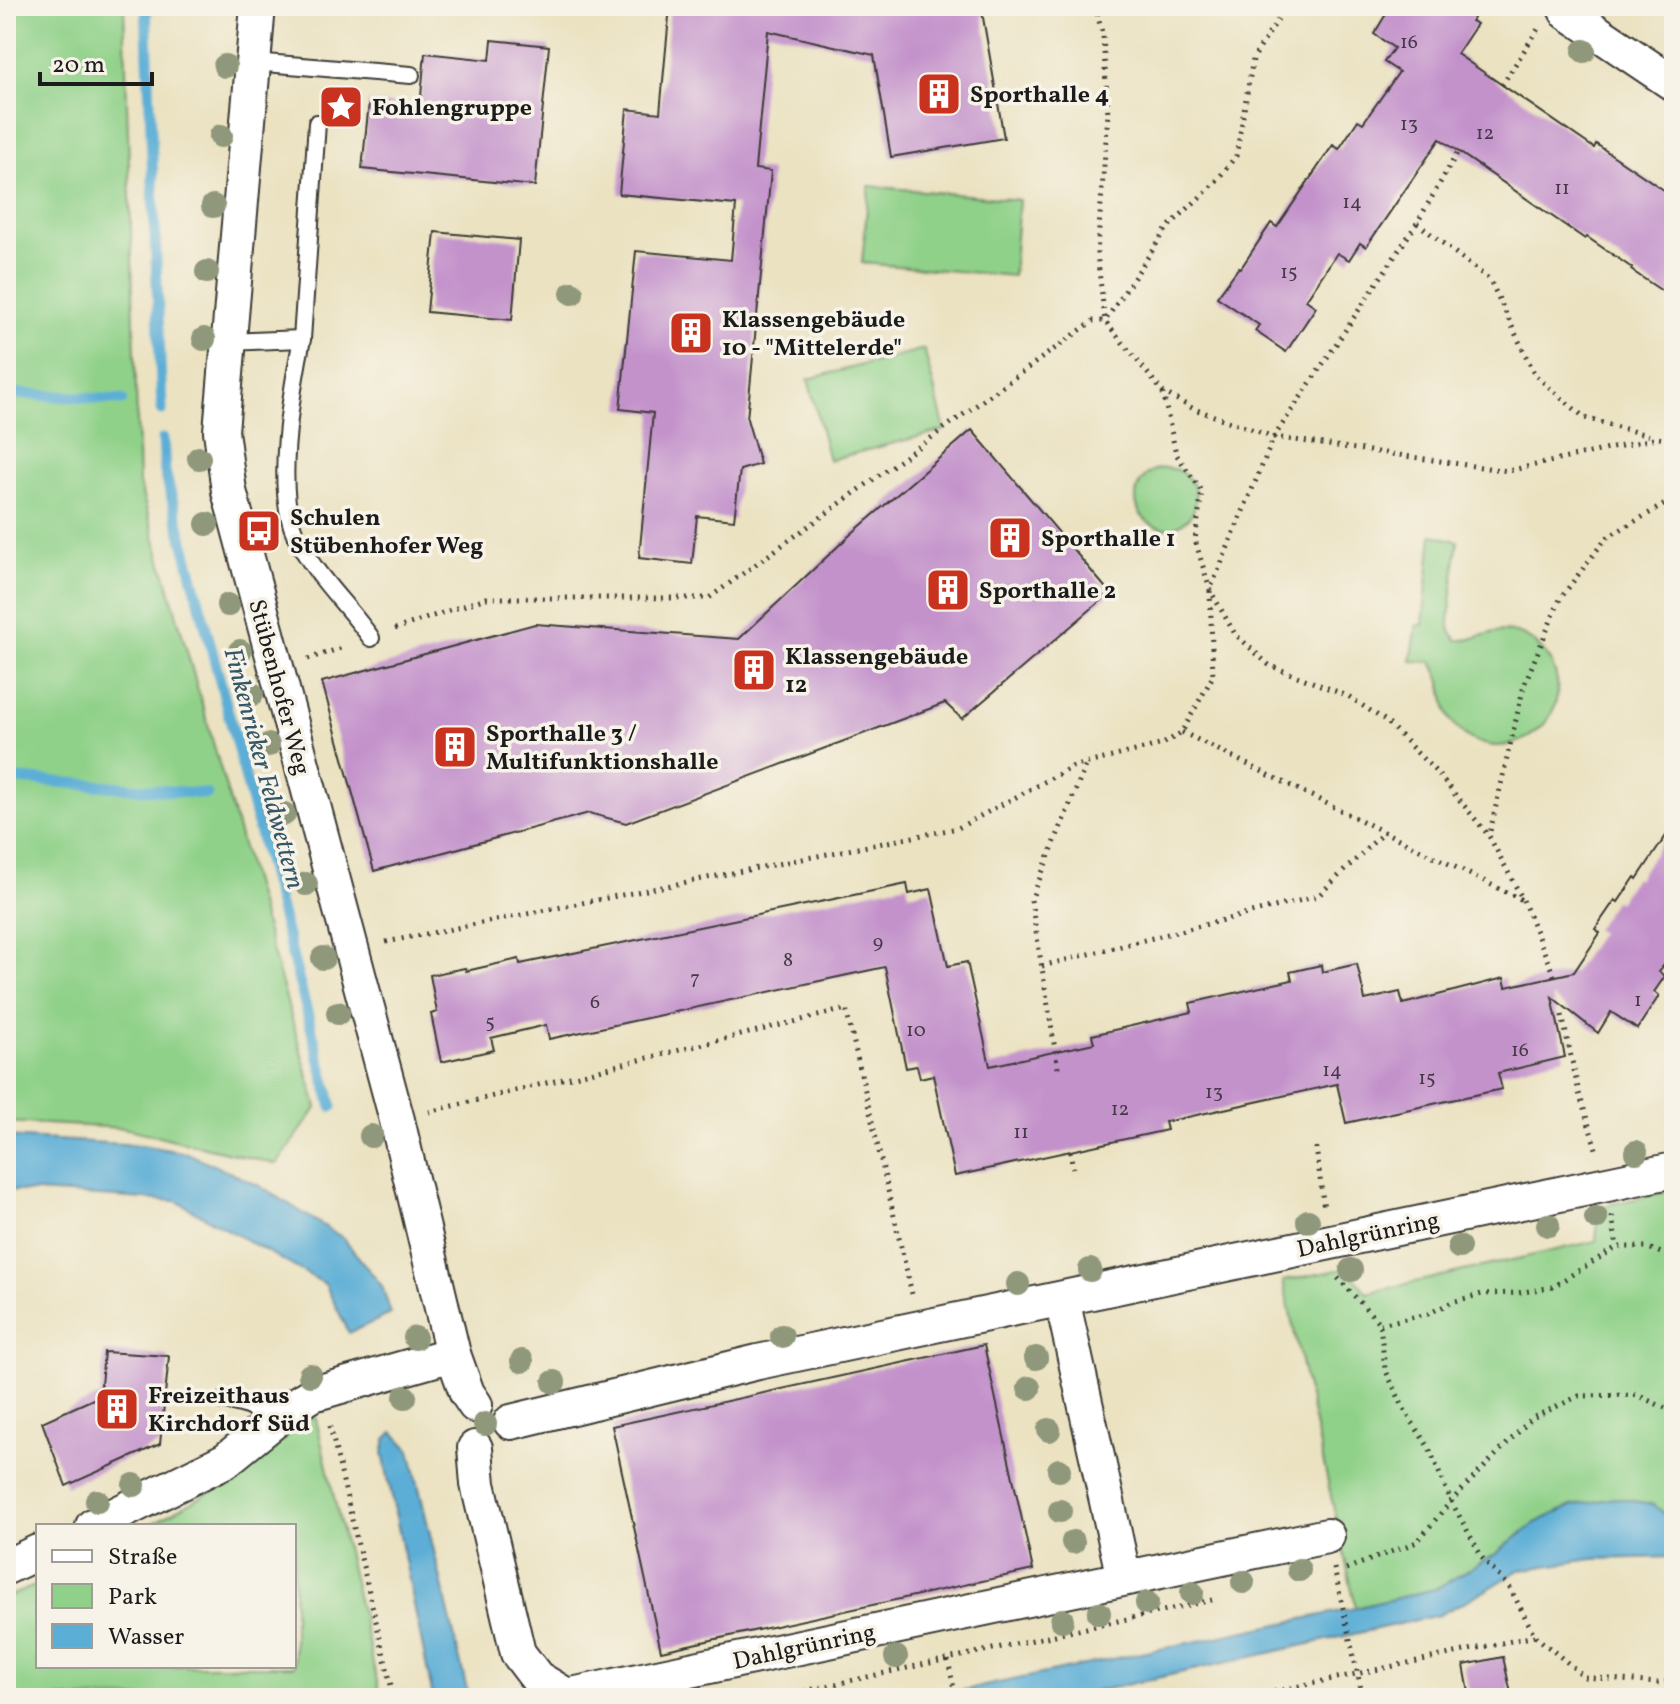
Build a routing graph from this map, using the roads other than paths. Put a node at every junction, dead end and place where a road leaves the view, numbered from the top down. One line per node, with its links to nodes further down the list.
1 (258, 6): 3 (street, Stübenhofer Weg)
2 (1554, 13): 5 (street)
3 (253, 62): 4 (lane); 8 (street, Stübenhofer Weg)
4 (411, 75)
5 (1674, 84)
6 (317, 123): 7 (lane)
7 (302, 339): 8 (lane); 9 (lane)
8 (227, 342): 12 (street, Stübenhofer Weg)
9 (371, 638)
10 (1674, 1170): 11 (street, Dahlgrünring)
11 (1062, 1299): 16 (street, Dahlgrünring); 22 (street)
12 (453, 1354): 14 (street, Stübenhofer Weg); 15 (street)
13 (223, 1401): 15 (lane)
14 (475, 1405): 16 (street); 17 (street)
15 (274, 1421): 18 (street)
16 (511, 1422): 17 (street)
17 (475, 1448): 22 (street, Dahlgrünring)
18 (97, 1524)
19 (1327, 1536): 22 (street, Dahlgrünring)
20 (36, 1553): 21 (street)
21 (6, 1567)
22 (1124, 1578)

